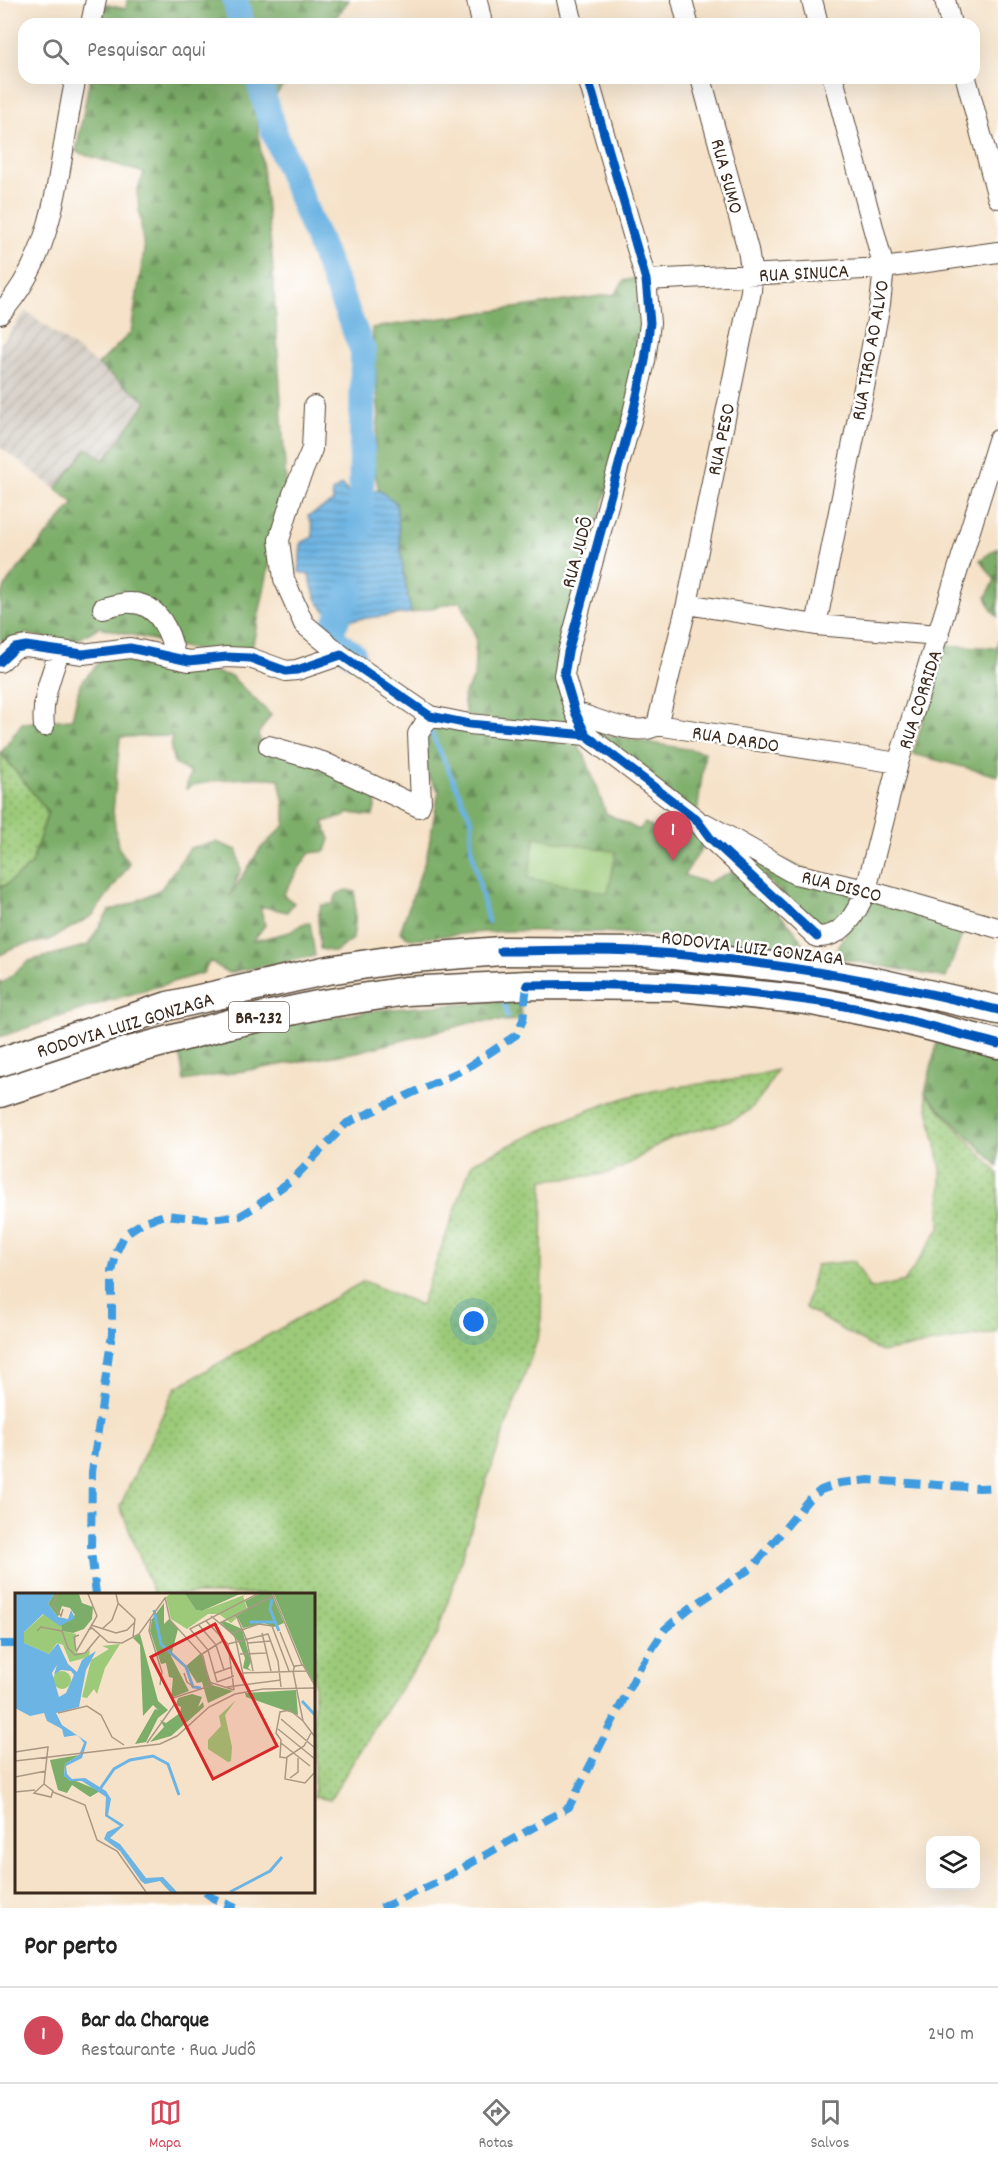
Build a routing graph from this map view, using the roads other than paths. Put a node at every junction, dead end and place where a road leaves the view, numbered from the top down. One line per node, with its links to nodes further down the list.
1 (96, 0): 7 (street)
2 (477, 0): 8 (street)
3 (567, 0): 9 (street)
4 (682, 0): 10 (street)
5 (812, 0): 11 (street)
6 (945, 0): 12 (street)
7 (92, 18)
8 (481, 18)
9 (572, 18)
10 (686, 18)
11 (816, 18)
12 (950, 18)
13 (75, 84): 23 (street)
14 (590, 84): 22 (street, RUA JUDÔ)
15 (703, 84): 21 (street, RUA SUMO)
16 (835, 84): 20 (street, RUA TIRO AO ALVO)
17 (968, 84): 18 (street)
18 (998, 198)
19 (998, 252): 20 (street, RUA SINUCA)
20 (884, 268): 21 (street, RUA SINUCA); 28 (street, RUA TIRO AO ALVO)
21 (752, 275): 22 (street, RUA SINUCA); 26 (street, RUA PESO)
22 (645, 280): 34 (street, RUA JUDÔ)
23 (0, 314)
24 (314, 406): 31 (street)
25 (998, 440): 29 (street, RUA CORRIDA)
26 (687, 604): 28 (street); 36 (street, RUA PESO)
27 (103, 609): 32 (street)
28 (816, 625): 29 (street)
29 (939, 635): 40 (street, RUA CORRIDA)
30 (58, 652): 32 (street); 33 (street); 37 (street)
31 (341, 655): 32 (street); 35 (street)
32 (175, 657)
33 (0, 662)
34 (575, 712): 36 (street, RUA DARDO); 38 (street, RUA JUDÔ)
35 (429, 716): 38 (street); 39 (street)
36 (657, 725): 40 (street, RUA DARDO)
37 (44, 726)
38 (586, 735): 41 (street, RUA JUDÔ)
39 (269, 746)
40 (898, 763): 42 (street, RUA CORRIDA)
41 (696, 819): 42 (street, RUA DISCO); 44 (street, RUA JUDÔ)
42 (866, 890): 43 (street, RUA DISCO); 44 (street, RUA CORRIDA)
43 (998, 928)
44 (817, 937): 45 (street)
45 (809, 970): 46 (highway, RODOVIA LUIZ GONZAGA / BR-232); 48 (highway, RODOVIA LUIZ GONZAGA / BR-232)
46 (998, 1010)
47 (998, 1044): 49 (highway, RODOVIA LUIZ GONZAGA / BR-232)
48 (0, 1062)
49 (0, 1093)

